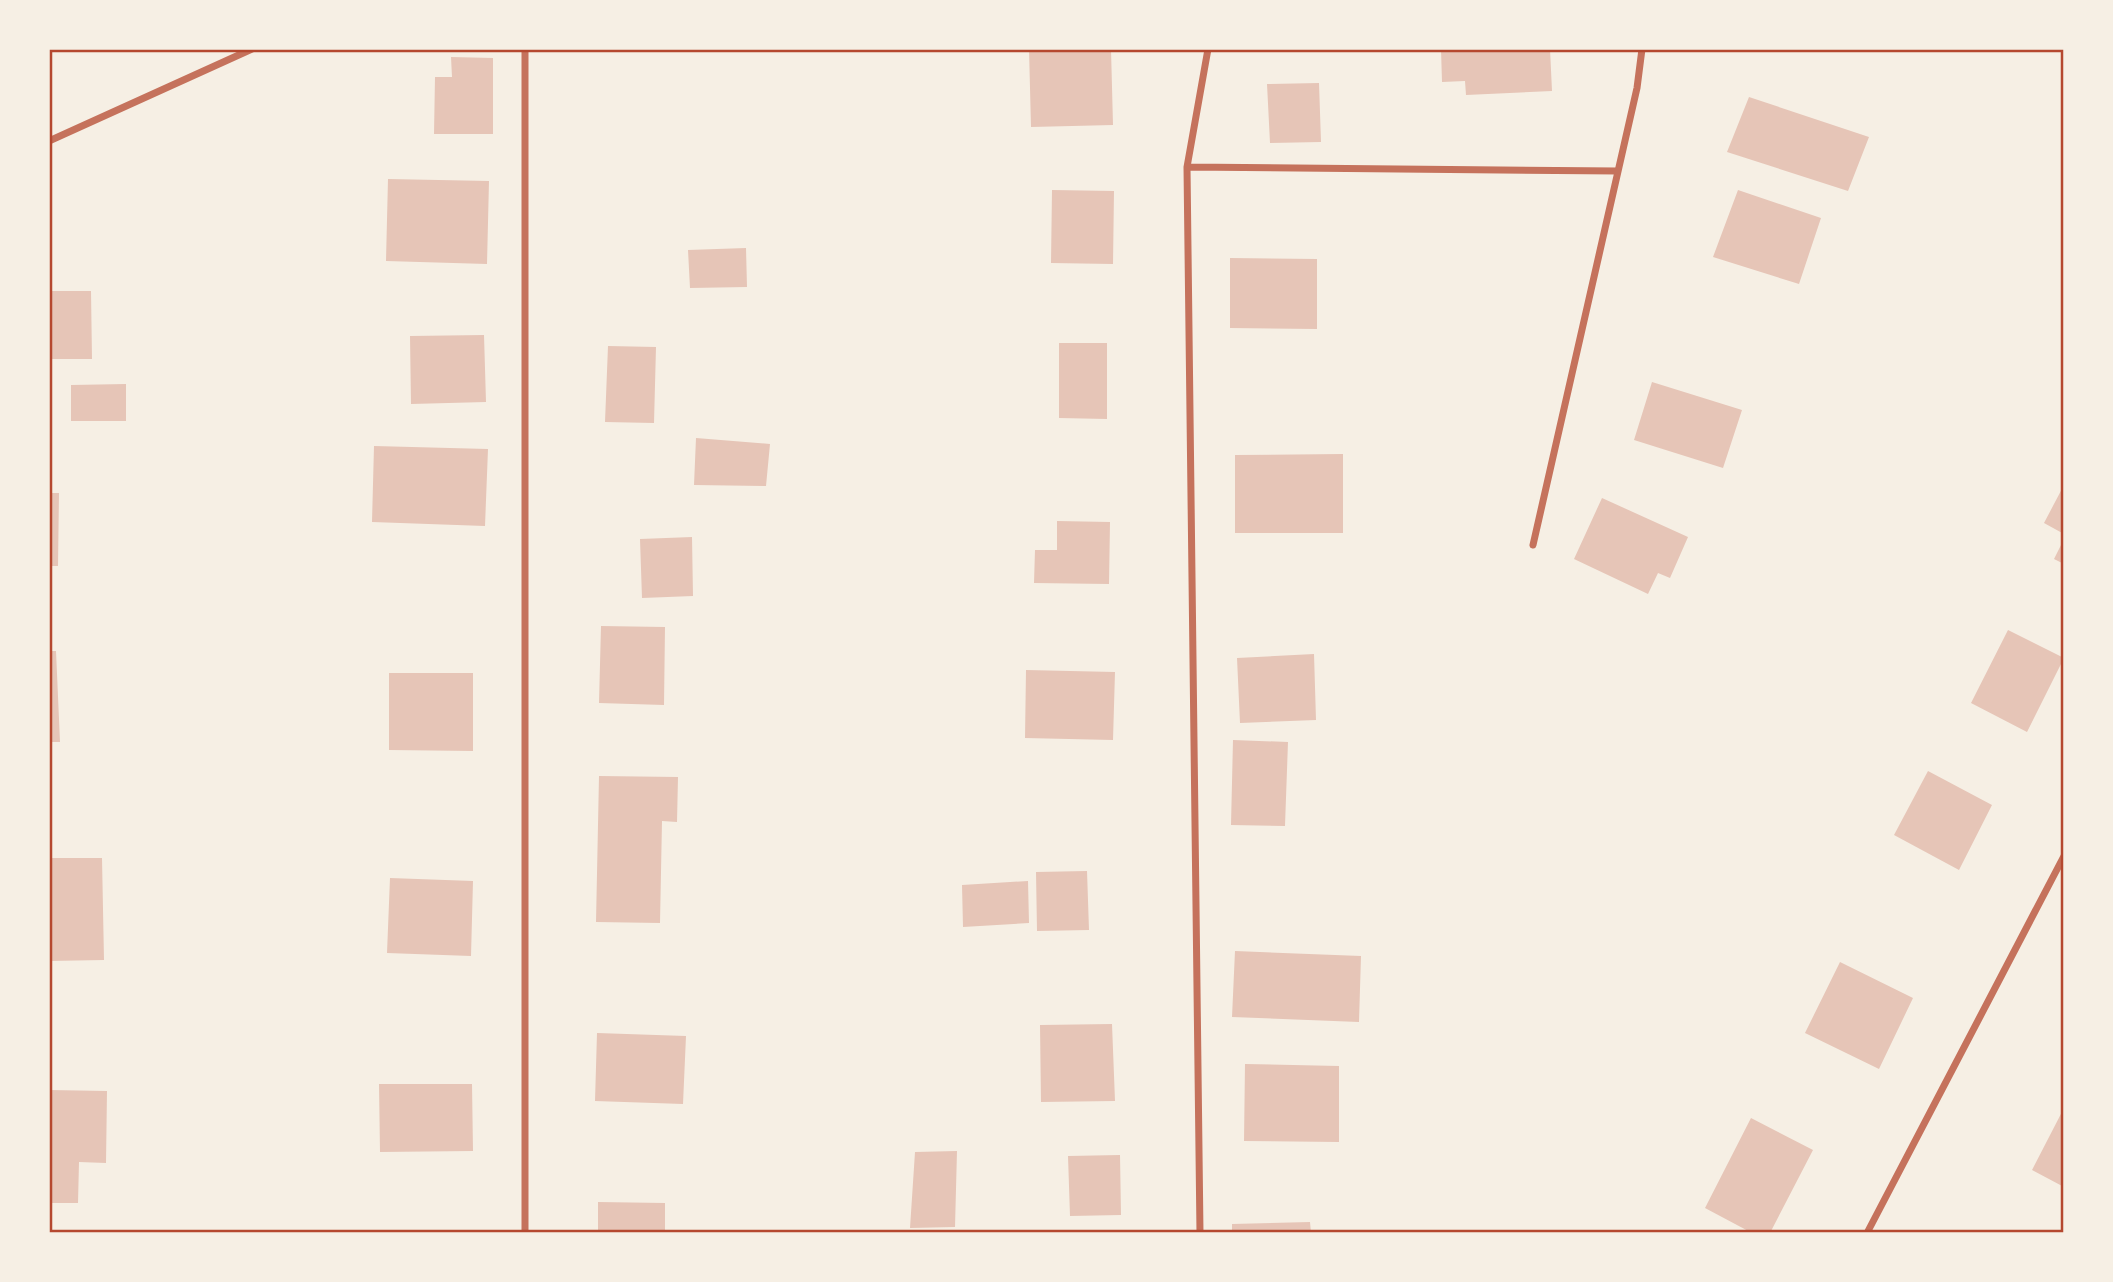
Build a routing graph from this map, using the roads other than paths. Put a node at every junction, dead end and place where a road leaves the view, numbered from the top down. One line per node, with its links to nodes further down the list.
1 (252, 49): 5 (street)
2 (525, 49): 10 (street)
3 (1208, 49): 6 (street)
4 (1642, 49): 7 (street)
5 (49, 141)
6 (1187, 167): 7 (street); 11 (street)
7 (1618, 171): 8 (street)
8 (1533, 545)
9 (2064, 856): 12 (street)
10 (525, 1233)
11 (1200, 1233)
12 (1867, 1233)

